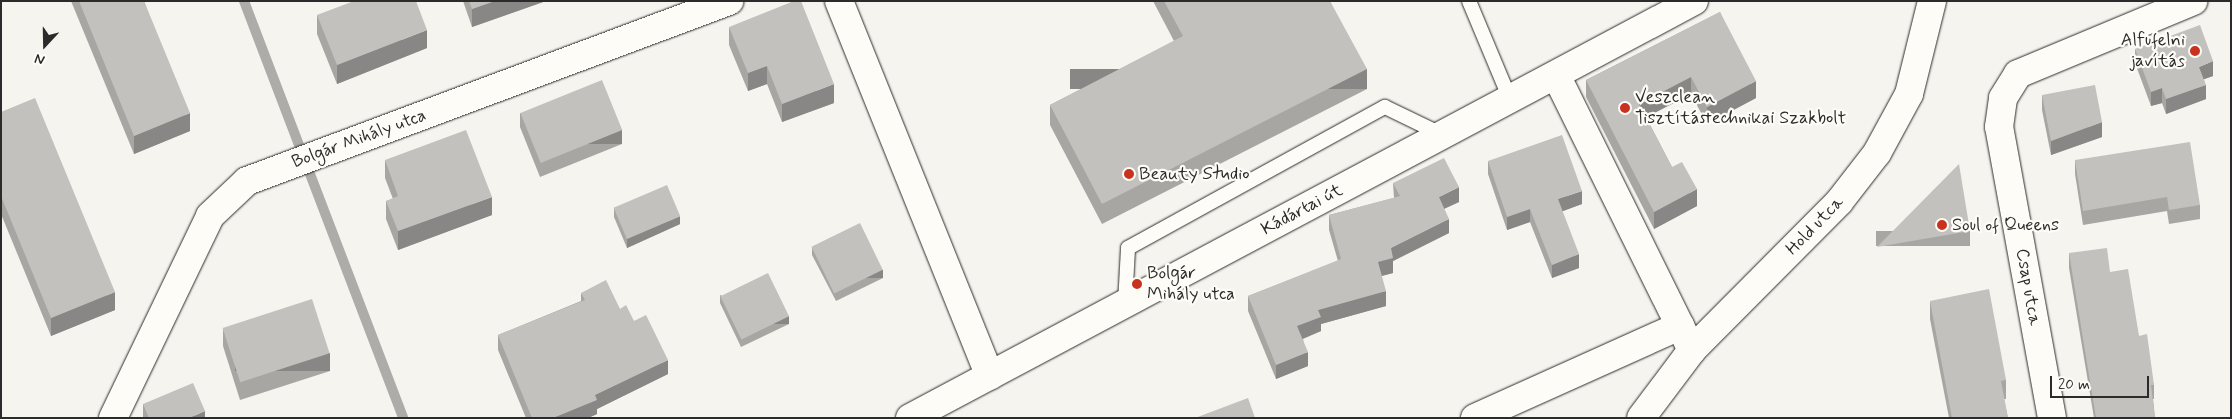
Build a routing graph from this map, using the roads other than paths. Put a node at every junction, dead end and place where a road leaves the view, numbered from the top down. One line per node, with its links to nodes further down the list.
1 (729, 1): 14 (street, Bolgár Mihály utca)
2 (839, 1): 13 (street)
3 (1469, 1): 8 (lane)
4 (1694, 1): 7 (street, Kádártai út)
5 (1932, 1): 12 (street, Hold utca)
6 (2193, 1): 18 (street, Csap utca)
7 (1556, 75): 8 (street, Kádártai út); 11 (street)
8 (1510, 99): 9 (street, Kádártai út)
9 (1443, 135): 10 (street, Kádártai út); 10 (lane)
10 (1125, 304): 13 (street, Kádártai út)
11 (1680, 326): 12 (street); 16 (street)
12 (1692, 350): 17 (street, Hold utca)
13 (990, 376): 15 (street, Kádártai út)
14 (113, 418)
15 (910, 418)
16 (1475, 418)
17 (1642, 418)
18 (2052, 418)

